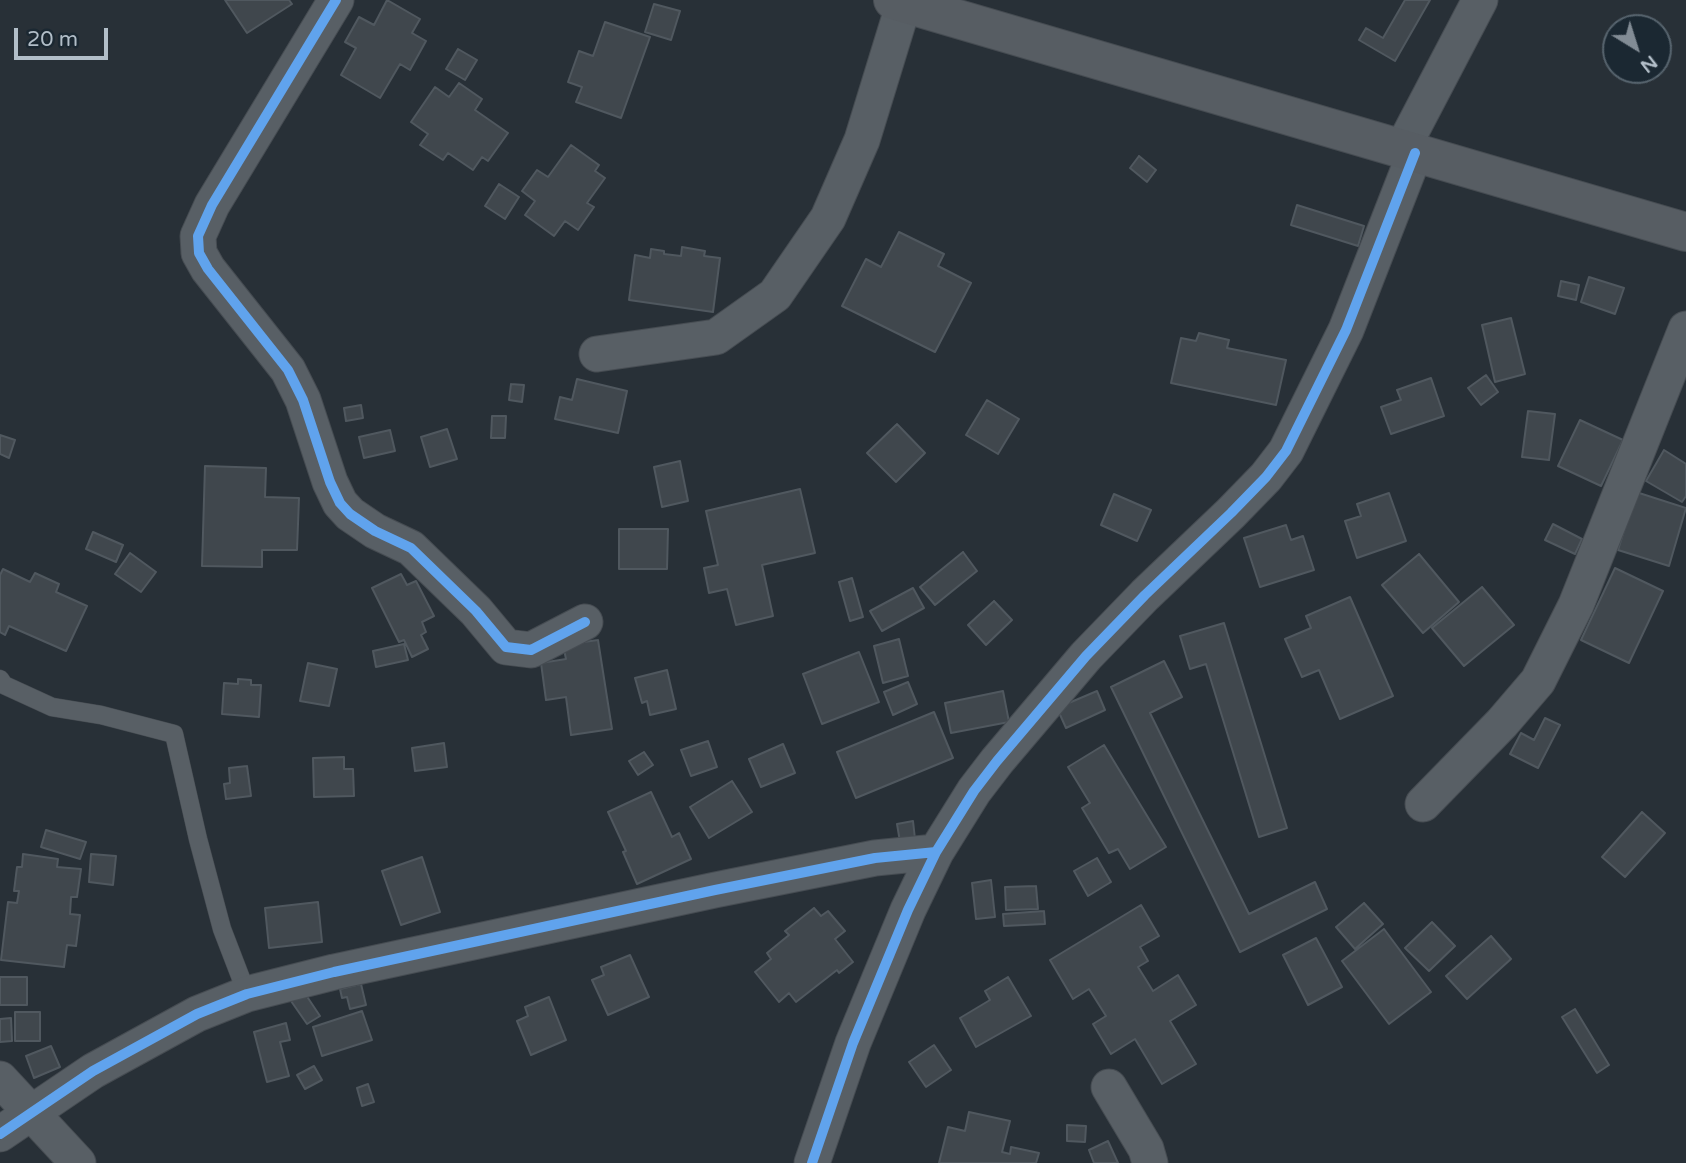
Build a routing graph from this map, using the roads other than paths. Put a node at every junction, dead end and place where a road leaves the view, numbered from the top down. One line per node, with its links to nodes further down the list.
1 (336, 0): 8 (street)
2 (1480, 0): 4 (street)
3 (899, 2): 4 (main road); 7 (street)
4 (1408, 151): 5 (main road); 11 (street)
5 (1686, 232)
6 (1686, 329): 10 (street)
7 (597, 354)
8 (585, 622)
9 (0, 679): 12 (lane)
10 (1423, 804)
11 (936, 852): 12 (street); 18 (street)
12 (247, 994): 15 (street)
13 (0, 1079): 15 (street)
14 (1109, 1087): 19 (street)
15 (31, 1112): 16 (street); 17 (street)
16 (0, 1134)
17 (78, 1163)
18 (812, 1163)
19 (1150, 1163)

